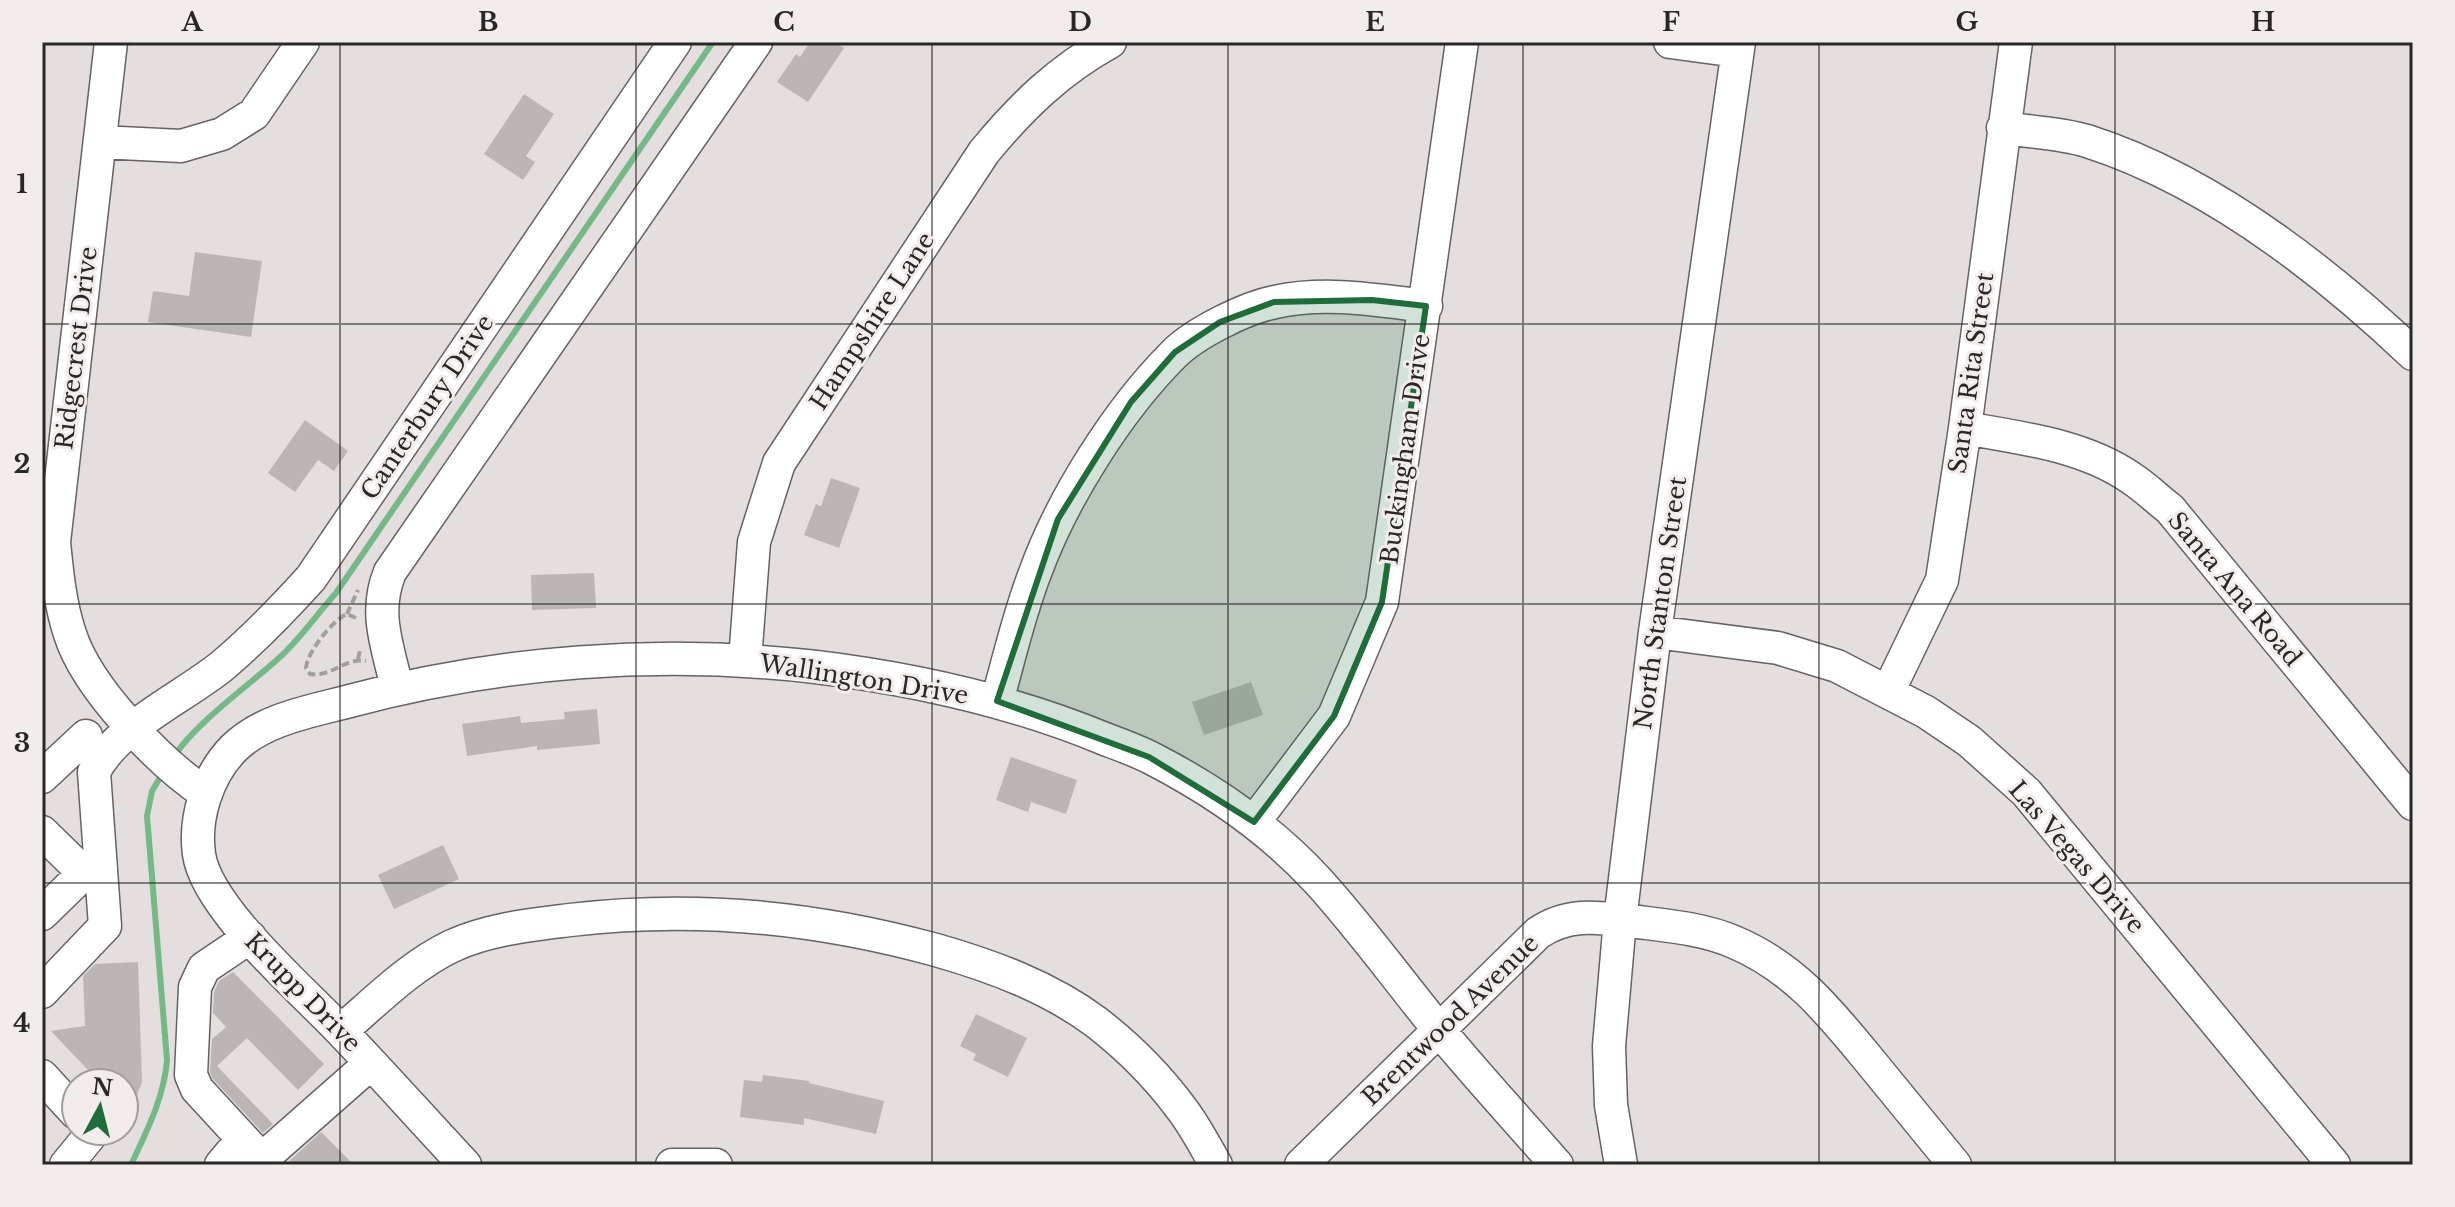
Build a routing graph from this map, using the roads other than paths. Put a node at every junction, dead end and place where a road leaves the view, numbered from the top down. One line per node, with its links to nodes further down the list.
1 (111, 42): 11 (street, Ridgecrest Drive)
2 (303, 42): 11 (street)
3 (675, 42): 21 (street, Canterbury Drive)
4 (756, 42): 17 (street)
5 (1110, 42): 16 (street, Hampshire Lane)
6 (1462, 42): 12 (street, Buckingham Drive)
7 (1670, 42): 9 (street)
8 (2016, 42): 10 (street, Santa Rita Street)
9 (1738, 46): 15 (street, North Stanton Street)
10 (2003, 128): 13 (street); 14 (street, Santa Rita Street)
11 (100, 142): 21 (street, Ridgecrest Drive)
12 (1426, 306): 19 (street); 25 (street, Buckingham Drive)
13 (2413, 354)
14 (1965, 428): 18 (street, Santa Rita Street); 24 (street, Santa Ana Road)
15 (1655, 632): 18 (street, Las Vegas Drive); 29 (street, North Stanton Street)
16 (745, 660): 17 (street, Wallington Drive); 19 (street, Wallington Drive)
17 (397, 688): 23 (street, Wallington Drive)
18 (1888, 692): 48 (street, Las Vegas Drive)
19 (997, 701): 25 (street, Wallington Drive)
20 (86, 736): 22 (street)
21 (142, 738): 23 (street, Ridgecrest Drive); 27 (street, Canterbury Drive)
22 (42, 777)
23 (193, 785): 30 (street, Krupp Drive)
24 (2413, 804)
25 (1254, 822): 33 (street, Wallington Drive)
26 (42, 832): 27 (street)
27 (92, 873): 28 (street); 31 (street, Canterbury Drive)
28 (42, 914)
29 (1620, 920): 33 (street, Brentwood Avenue); 46 (street, North Stanton Street); 47 (street, Brentwood Avenue)
30 (250, 937): 32 (street, Krupp Drive); 38 (street)
31 (42, 992)
32 (341, 1031): 34 (street, Krupp Drive); 43 (street)
33 (1440, 1031): 44 (street, Brentwood Avenue); 45 (street, Wallington Drive)
34 (371, 1063): 38 (street); 40 (street, Krupp Drive)
35 (42, 1076): 36 (street)
36 (60, 1096)
37 (81, 1147): 39 (street)
38 (245, 1160)
39 (66, 1165)
40 (465, 1165)
41 (672, 1165): 42 (street)
42 (716, 1165)
43 (1216, 1165)
44 (1301, 1165)
45 (1557, 1165)
46 (1621, 1165)
47 (1955, 1165)
48 (2334, 1165)

